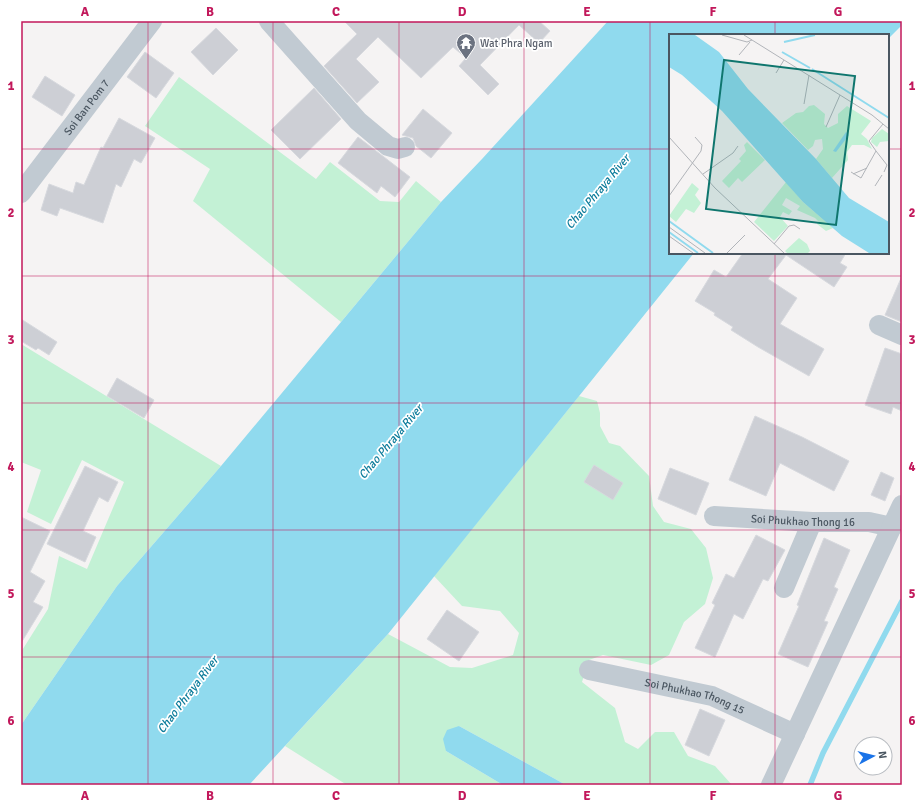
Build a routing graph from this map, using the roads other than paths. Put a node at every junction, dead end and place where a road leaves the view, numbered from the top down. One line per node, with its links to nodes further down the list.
1 (152, 21): 4 (street, Soi Ban Pom 7)
2 (269, 21): 3 (street)
3 (405, 147)
4 (21, 193)
5 (879, 325): 6 (street)
6 (902, 335)
7 (902, 505): 10 (street)
8 (714, 516): 9 (street, Soi Phukhao Thong 16)
9 (812, 522): 10 (street, Soi Phukhao Thong 16); 11 (street)
10 (892, 527): 13 (street)
11 (784, 588)
12 (589, 670): 13 (street, Soi Phukhao Thong 15)
13 (795, 734): 14 (street)
14 (771, 785)

